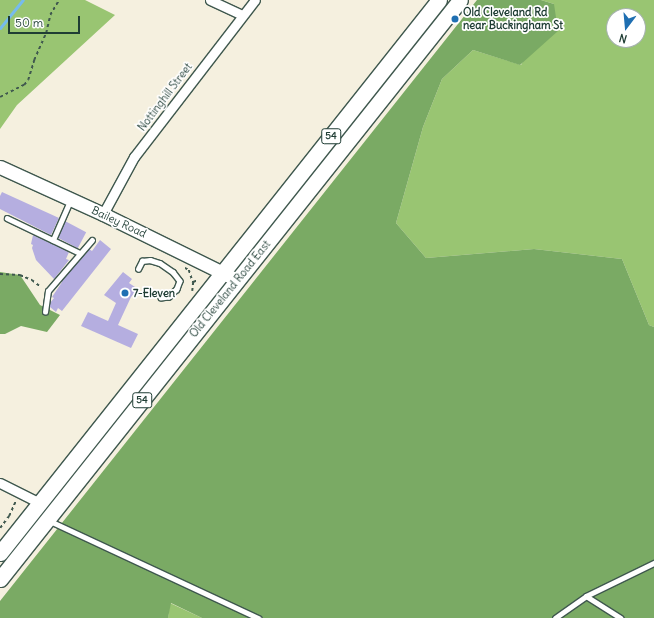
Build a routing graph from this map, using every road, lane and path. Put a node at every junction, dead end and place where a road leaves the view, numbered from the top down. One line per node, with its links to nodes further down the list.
1 (59, 0): 7 (path)
2 (210, 0): 6 (street)
3 (255, 0): 6 (street, Nottinghill Street)
4 (439, 0): 16 (main road, Old Cleveland Road East / 54)
5 (460, 0): 18 (main road, Old Cleveland Road East / 54)
6 (242, 15): 10 (street, Nottinghill Street)
7 (0, 97)
8 (0, 167): 9 (street, Bailey Road)
9 (71, 200): 10 (street, Bailey Road); 12 (lane)
10 (103, 214): 16 (street, Bailey Road)
11 (7, 218): 12 (lane)
12 (53, 240): 14 (lane)
13 (92, 240): 14 (lane)
14 (80, 253): 19 (lane)
15 (138, 269): 20 (lane)
16 (223, 272): 18 (street, Bailey Road); 24 (main road, Old Cleveland Road East / 54)
17 (0, 274): 19 (path)
18 (237, 280): 25 (main road, Old Cleveland Road East / 54)
19 (48, 291): 21 (lane)
20 (160, 298)
21 (45, 312)
22 (0, 483): 24 (street)
23 (18, 499): 26 (path)
24 (40, 503): 27 (main road, Old Cleveland Road East / 54)
25 (47, 520): 29 (main road, Old Cleveland Road East / 54); 31 (lane)
26 (0, 528)
27 (0, 553)
28 (654, 563): 30 (lane)
29 (0, 579)
30 (586, 596): 32 (lane); 33 (lane)
31 (258, 618)
32 (555, 618)
33 (621, 618)

